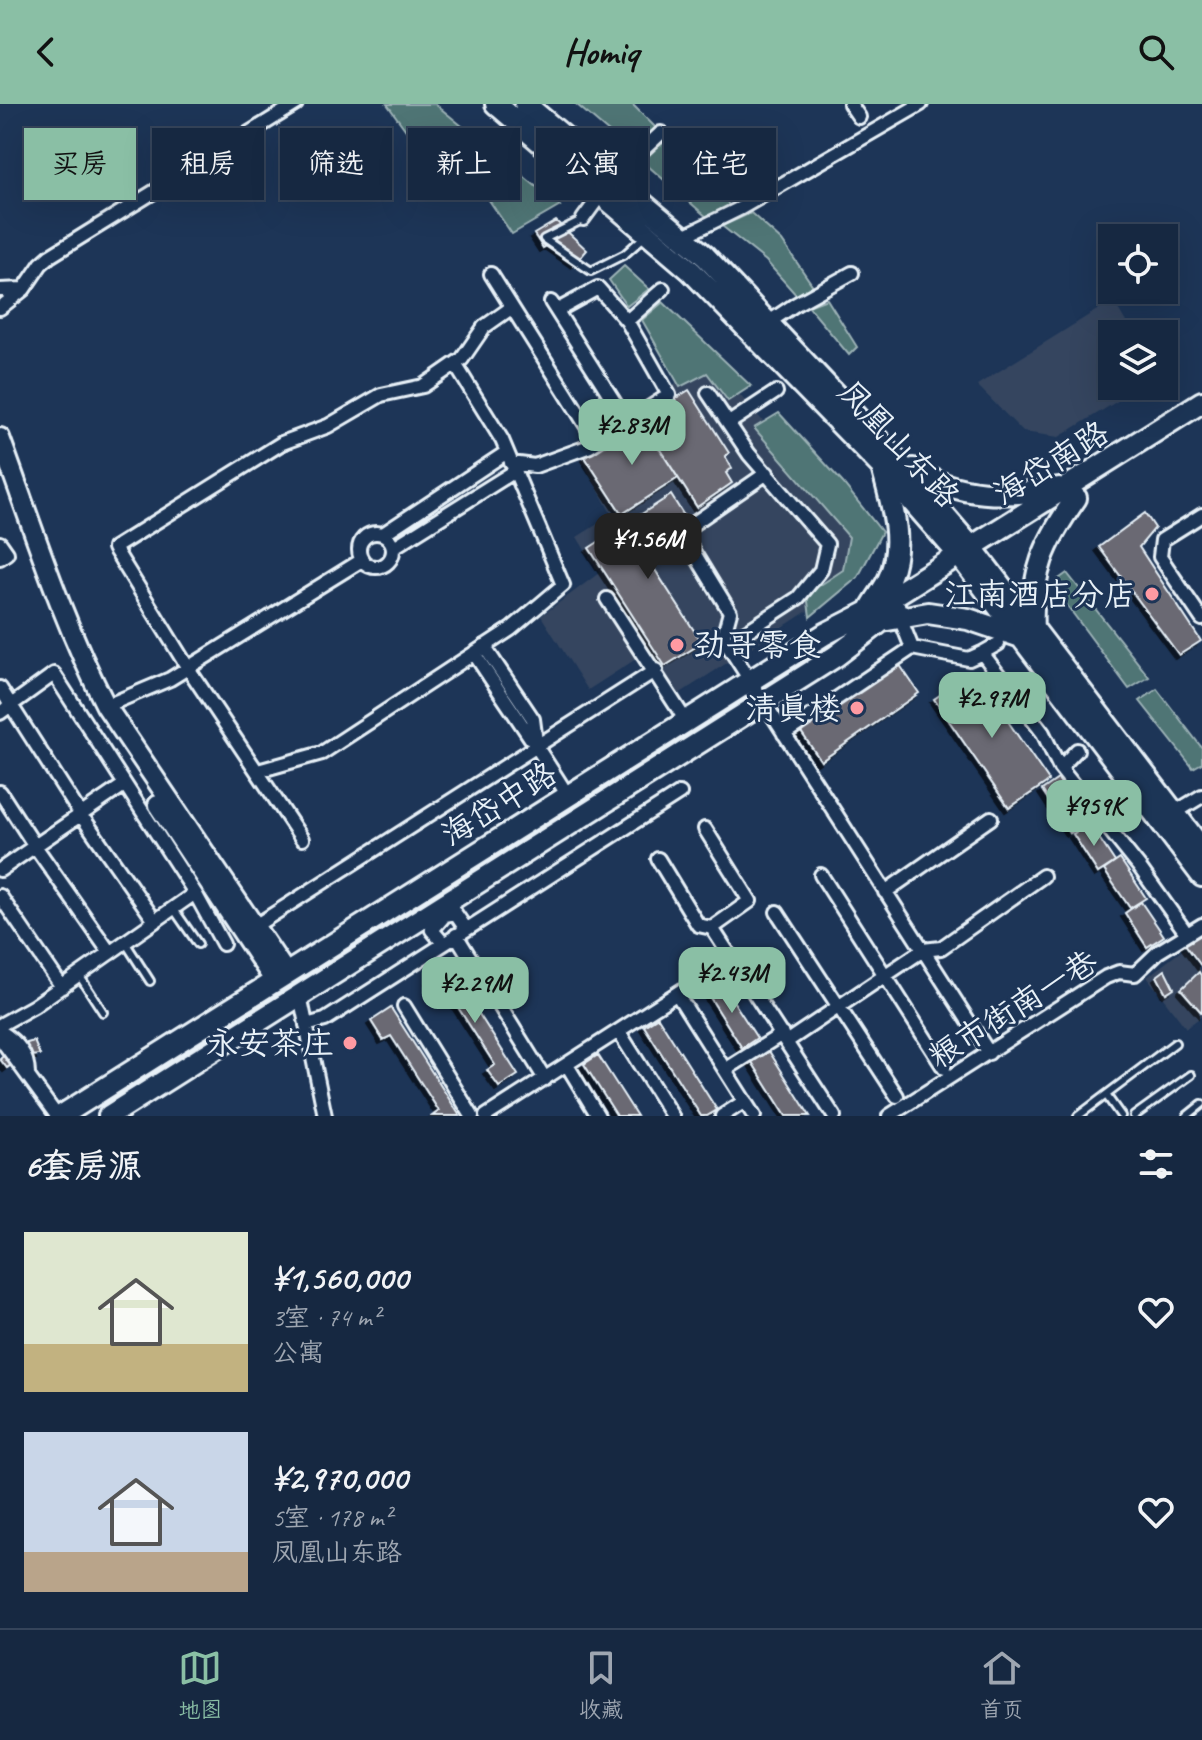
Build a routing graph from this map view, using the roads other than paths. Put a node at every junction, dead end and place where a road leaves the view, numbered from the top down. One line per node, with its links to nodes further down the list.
1 (296, 104): 19 (street)
2 (496, 104): 9 (main road, 凤凰山东路)
3 (525, 104): 7 (main road, 凤凰山东路)
4 (850, 104): 6 (street)
5 (921, 104): 16 (street)
6 (859, 117)
7 (549, 128)
8 (661, 133): 10 (street)
9 (536, 134)
10 (648, 146)
11 (597, 200): 14 (street)
12 (619, 200): 15 (main road, 凤凰山东路)
13 (628, 200): 16 (main road, 凤凰山东路)
14 (583, 219): 15 (lane)
15 (648, 233): 36 (main road, 凤凰山东路)
16 (682, 237): 25 (main road, 凤凰山东路)
17 (852, 273): 25 (street)
18 (491, 274): 23 (street)
19 (24, 289): 21 (street); 22 (street)
20 (663, 289): 24 (street)
21 (0, 290)
22 (0, 308)
23 (511, 308): 26 (street); 34 (street)
24 (627, 321): 31 (street); 31 (street)
25 (769, 322): 36 (main road, 凤凰山东路)
26 (455, 364): 35 (street); 60 (street)
27 (776, 392): 32 (street)
28 (708, 393): 32 (street)
29 (1202, 402): 39 (main road, 海岱南路)
30 (1202, 418): 39 (main road, 海岱南路)
31 (627, 422): 34 (street)
32 (729, 423): 38 (street)
33 (0, 438): 66 (street)
34 (596, 441): 35 (street)
35 (511, 462): 42 (street); 45 (street); 58 (street)
36 (889, 462): 39 (main road); 46 (main road, 凤凰山东路); 51 (main road)
37 (0, 467): 111 (street)
38 (767, 473): 41 (street); 55 (street)
39 (1073, 492): 46 (main road, 海岱南路); 54 (main road)
40 (1202, 515): 50 (street)
41 (682, 533): 44 (street); 55 (street)
42 (383, 534): 45 (street); 48 (street)
43 (0, 543): 47 (street)
44 (661, 546)
45 (394, 547): 48 (street)
46 (969, 557): 51 (main road, 海岱中路); 54 (main road, 凤凰山东路)
47 (0, 558)
48 (362, 560): 60 (street)
49 (607, 599): 68 (street)
50 (1198, 606): 53 (street)
51 (873, 617): 52 (main road); 62 (main road, 海岱中路); 64 (main road, 海岱中路)
52 (900, 618): 54 (main road); 57 (street)
53 (1202, 619)
54 (1027, 634): 79 (main road, 凤凰山东路); 90 (main road, 凤凰山东路)
55 (727, 644): 62 (street)
56 (998, 644): 59 (street)
57 (912, 648): 59 (street); 69 (street)
58 (479, 650): 70 (street); 73 (street)
59 (982, 653): 72 (street)
60 (188, 668): 66 (street); 73 (street)
61 (656, 670): 70 (street)
62 (750, 681): 64 (street); 68 (main road, 海岱中路)
63 (0, 688): 65 (street)
64 (762, 701): 69 (street); 95 (main road, 海岱中路)
65 (12, 704): 67 (street); 74 (street); 80 (street)
66 (106, 706): 99 (street)
67 (0, 713)
68 (686, 721): 77 (main road, 海岱中路)
69 (784, 734): 91 (street)
70 (537, 745): 77 (street); 99 (street)
71 (1077, 750): 72 (street)
72 (1060, 768): 102 (street)
73 (258, 771): 83 (street)
74 (124, 785): 80 (street); 92 (street)
75 (0, 792): 84 (street)
76 (680, 793): 101 (street)
77 (568, 796): 111 (main road, 海岱中路)
78 (1202, 796): 79 (street)
79 (1174, 813): 85 (main road, 凤凰山东路)
80 (81, 815): 84 (street); 97 (street)
81 (991, 818): 91 (street)
82 (705, 829): 100 (street)
83 (302, 839)
84 (35, 846): 87 (street); 108 (street)
85 (1202, 849)
86 (658, 859): 100 (street)
87 (0, 870)
88 (821, 875): 112 (street)
89 (1043, 876): 107 (street)
90 (1202, 876)
91 (885, 892): 107 (street)
92 (195, 893): 94 (street); 106 (street)
93 (0, 896): 114 (street)
94 (173, 908): 97 (street); 105 (lane)
95 (442, 911): 101 (street); 104 (street); 116 (main road, 海岱中路)
96 (777, 912): 118 (street)
97 (155, 921): 103 (street)
98 (1202, 925): 102 (street, 粮市街南一巷)
99 (255, 926): 111 (street)
100 (712, 928): 109 (street)
101 (461, 932): 104 (street); 132 (street)
102 (1187, 934): 126 (street, 粮市街南一巷)
103 (125, 942): 108 (street); 113 (lane)
104 (443, 943): 120 (street)
105 (198, 944)
106 (223, 944)
107 (923, 950): 112 (street); 126 (street)
108 (110, 953): 110 (street)
109 (732, 958): 115 (street); 124 (street)
110 (79, 975): 114 (street); 119 (lane)
111 (280, 976): 139 (main road, 海岱中路)
112 (884, 976): 118 (street); 128 (street)
113 (150, 981)
114 (62, 987): 121 (street)
115 (677, 994): 122 (street); 129 (street)
116 (300, 995): 120 (street); 140 (main road, 海岱中路)
117 (404, 1006): 142 (street)
118 (838, 1007): 124 (street); 134 (street)
119 (103, 1012)
120 (306, 1025): 141 (street)
121 (0, 1028): 130 (street)
122 (619, 1032): 127 (street); 145 (street)
123 (0, 1038): 130 (street)
124 (784, 1038): 129 (street); 148 (street)
125 (1175, 1043): 133 (lane)
126 (989, 1053): 138 (street, 粮市街南一巷)
127 (567, 1065): 132 (street); 144 (street)
128 (944, 1068)
129 (725, 1070): 135 (street)
130 (28, 1074): 139 (street)
131 (1191, 1075): 151 (lane)
132 (545, 1079): 143 (street)
133 (1106, 1095): 137 (lane); 150 (lane)
134 (897, 1096)
135 (745, 1101): 146 (street); 147 (street)
136 (1202, 1104): 152 (lane)
137 (1088, 1113): 149 (lane)
138 (895, 1114)
139 (59, 1116)
140 (109, 1116)
141 (325, 1116)
142 (472, 1116)
143 (486, 1116)
144 (598, 1116)
145 (672, 1116)
146 (722, 1116)
147 (754, 1116)
148 (834, 1116)
149 (1078, 1116)
150 (1121, 1116)
151 (1134, 1116)
152 (1187, 1116)

